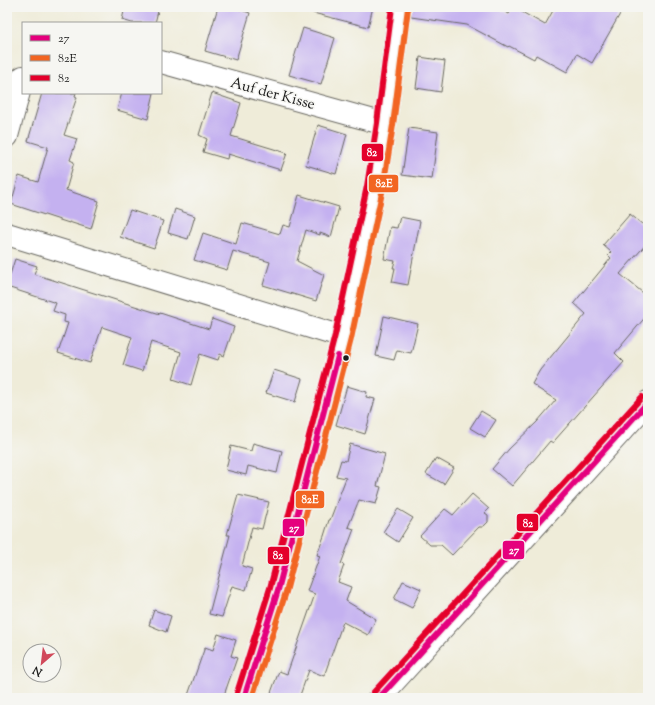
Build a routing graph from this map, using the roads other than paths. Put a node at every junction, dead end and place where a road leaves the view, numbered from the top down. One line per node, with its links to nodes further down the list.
1 (400, 7): 4 (street)
2 (162, 62): 4 (street, Auf der Kisse)
3 (22, 81): 5 (street)
4 (385, 124): 7 (street)
5 (7, 136)
6 (7, 234): 7 (street)
7 (343, 337): 9 (street)
8 (648, 402): 10 (street)
9 (244, 698)
10 (379, 698)

